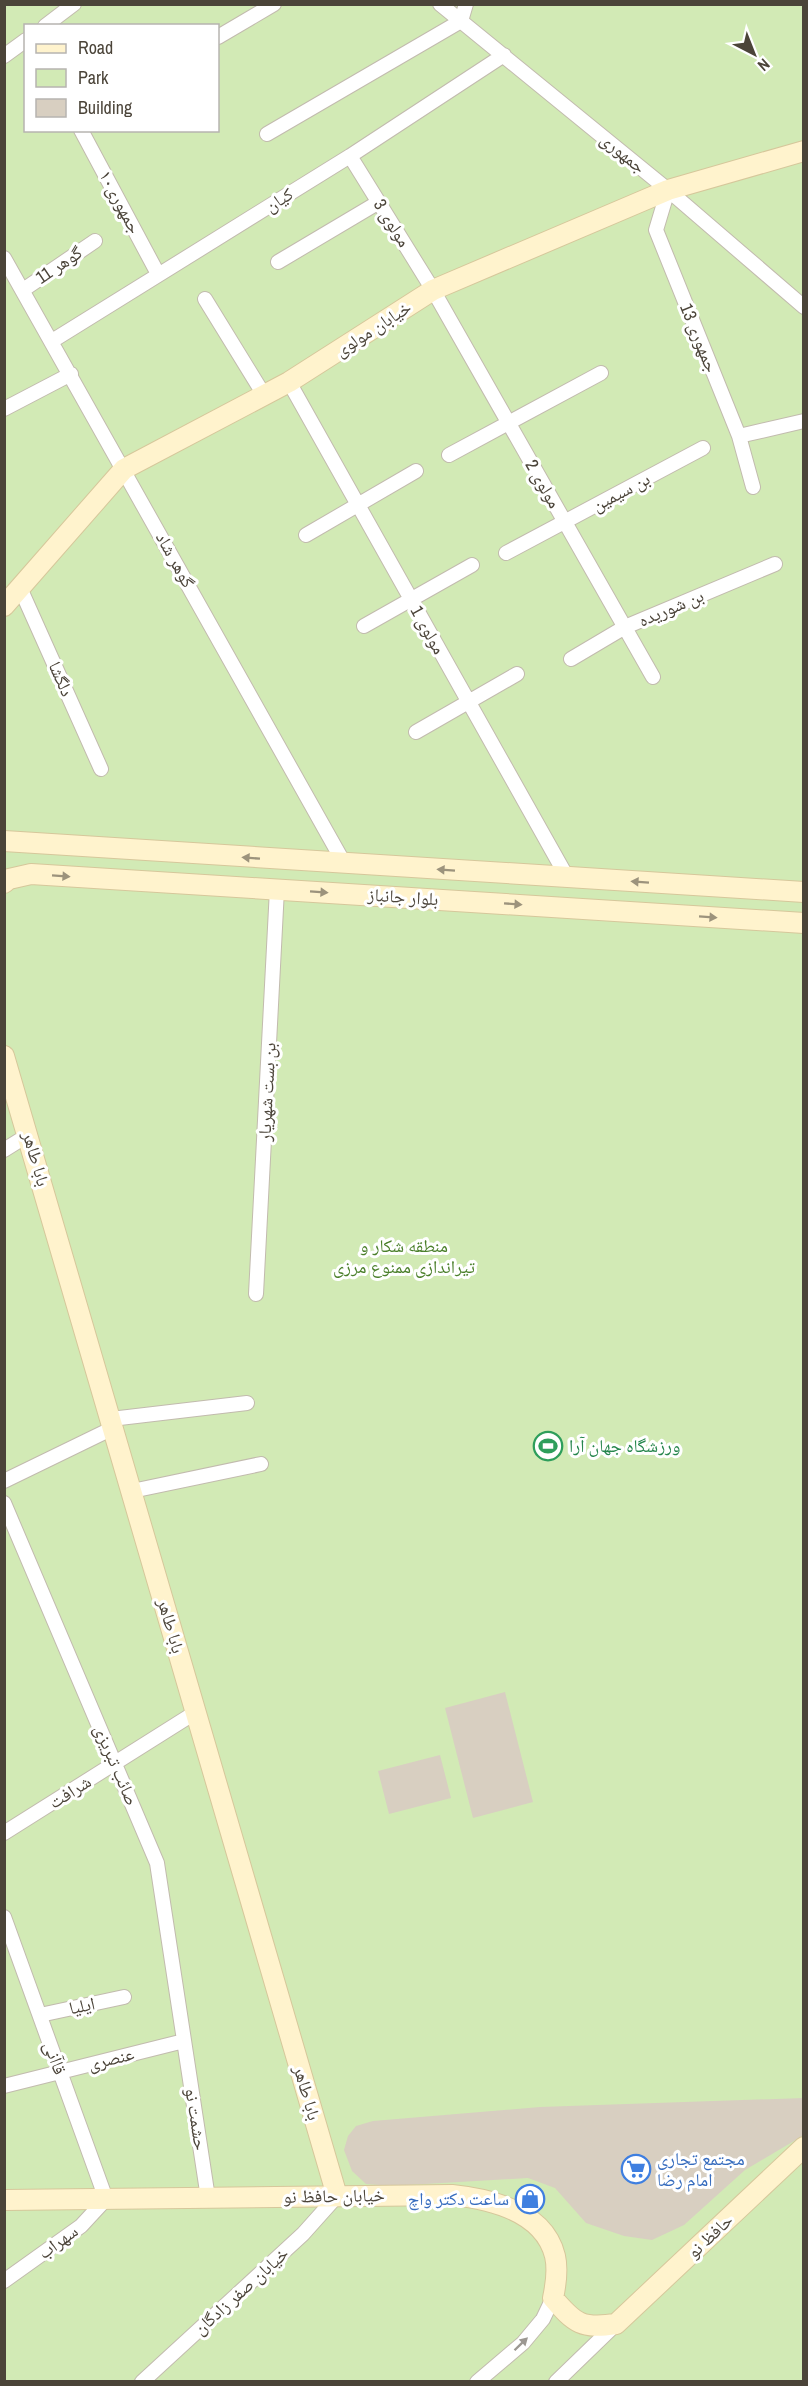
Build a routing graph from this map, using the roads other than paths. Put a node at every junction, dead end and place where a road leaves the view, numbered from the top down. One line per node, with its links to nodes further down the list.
1 (74, 4): 6 (street)
2 (274, 4): 7 (street)
3 (440, 4): 5 (street, جمهوری)
4 (465, 4): 5 (street)
5 (461, 21): 9 (street, جمهوری); 12 (street)
6 (48, 24)
7 (219, 36)
8 (24, 41): 10 (street)
9 (504, 55): 14 (street, کیان); 15 (street, جمهوری)
10 (4, 56)
11 (82, 132): 20 (street, جمهوری۱۰)
12 (267, 134)
13 (804, 151): 15 (main road, خیابان مولوی)
14 (350, 156): 16 (street, مولوی 3); 20 (street, کیان)
15 (668, 190): 22 (main road, خیابان مولوی); 24 (street, جمهوری); 33 (street, جمهوری 13)
16 (379, 202): 18 (street); 22 (street, مولوی 3)
17 (95, 241): 21 (street, گوهر 11)
18 (278, 261)
19 (7, 267): 21 (street, گوهر شاد)
20 (158, 274): 25 (street, کیان)
21 (23, 290): 25 (street, گوهر شاد)
22 (433, 290): 28 (main road, خیابان مولوی); 32 (street, مولوی 2)
23 (205, 299): 29 (street)
24 (804, 307)
25 (52, 341): 27 (street, گوهر شاد)
26 (601, 373): 32 (street)
27 (70, 374): 30 (street); 36 (street, گوهر شاد)
28 (289, 382): 29 (main road, خیابان مولوی); 39 (street, مولوی 1)
29 (264, 395): 36 (main road, خیابان مولوی)
30 (4, 409)
31 (804, 421): 33 (street)
32 (508, 423): 35 (street); 40 (street, مولوی 2)
33 (739, 436): 38 (street, جمهوری 13)
34 (703, 448): 40 (street, بن سیمین)
35 (449, 455)
36 (124, 469): 45 (main road, خیابان مولوی); 57 (street, گوهر شاد)
37 (416, 471): 39 (street)
38 (753, 487)
39 (358, 505): 41 (street); 46 (street, مولوی 1)
40 (565, 522): 42 (street, بن سیمین); 49 (street, مولوی 2)
41 (306, 535)
42 (506, 553)
43 (775, 564): 49 (street, بن شوریده)
44 (472, 565): 46 (street)
45 (21, 590): 47 (main road, خیابان مولوی); 55 (street, دلگشا)
46 (411, 598): 48 (street); 53 (street, مولوی 1)
47 (4, 606)
48 (364, 626)
49 (625, 627): 50 (street, بن شوریده); 52 (street, مولوی 2)
50 (571, 658)
51 (518, 674): 53 (street)
52 (653, 677)
53 (469, 702): 54 (street); 58 (street, مولوی 1)
54 (416, 732)
55 (101, 769)
56 (4, 841): 57 (main road, بلوار جانباز, one-way to 56)
57 (344, 863): 58 (main road, بلوار جانباز, one-way to 57)
58 (567, 878): 61 (main road, بلوار جانباز, one-way to 58)
59 (4, 883): 60 (main road, بلوار جانباز, one-way to 60)
60 (277, 890): 62 (main road, بلوار جانباز, one-way to 62); 66 (street, بن بست شهریار)
61 (804, 892)
62 (804, 923)
63 (4, 1056): 64 (main road, بابا طاهر)
64 (28, 1135): 65 (street); 68 (main road, بابا طاهر)
65 (4, 1150)
66 (256, 1294)
67 (247, 1403): 68 (street)
68 (112, 1423): 70 (street); 71 (main road, بابا طاهر)
69 (261, 1464): 71 (street)
70 (4, 1480)
71 (132, 1491): 73 (main road, بابا طاهر)
72 (4, 1503): 74 (street, صائب تبریزی)
73 (196, 1712): 74 (street, شرافت); 83 (main road, بابا طاهر)
74 (116, 1763): 75 (street, شرافت); 79 (street, صائب تبریزی)
75 (4, 1833)
76 (4, 1917): 78 (street, قاآنی)
77 (124, 1997): 78 (street, ایلیا)
78 (40, 2015): 80 (street, قاآنی)
79 (184, 2041): 80 (street, عنصری); 84 (street, حشمت نو)
80 (60, 2072): 81 (street, عنصری); 85 (street, قاآنی)
81 (5, 2086)
82 (804, 2147): 89 (main road, حافظ نو)
83 (337, 2196): 84 (main road, خیابان حافظ نو); 88 (main road, خیابان حافظ نو); 90 (street, خیابان صفر زادگان)
84 (208, 2198): 85 (main road, خیابان حافظ نو)
85 (106, 2199): 86 (main road, خیابان حافظ نو); 87 (street, سهراب)
86 (4, 2200)
87 (4, 2281)
88 (553, 2298): 89 (main road); 91 (street, خیابان حافظ نو, one-way to 88)
89 (616, 2324): 92 (street)
90 (142, 2382)
91 (477, 2382)
92 (556, 2382)

